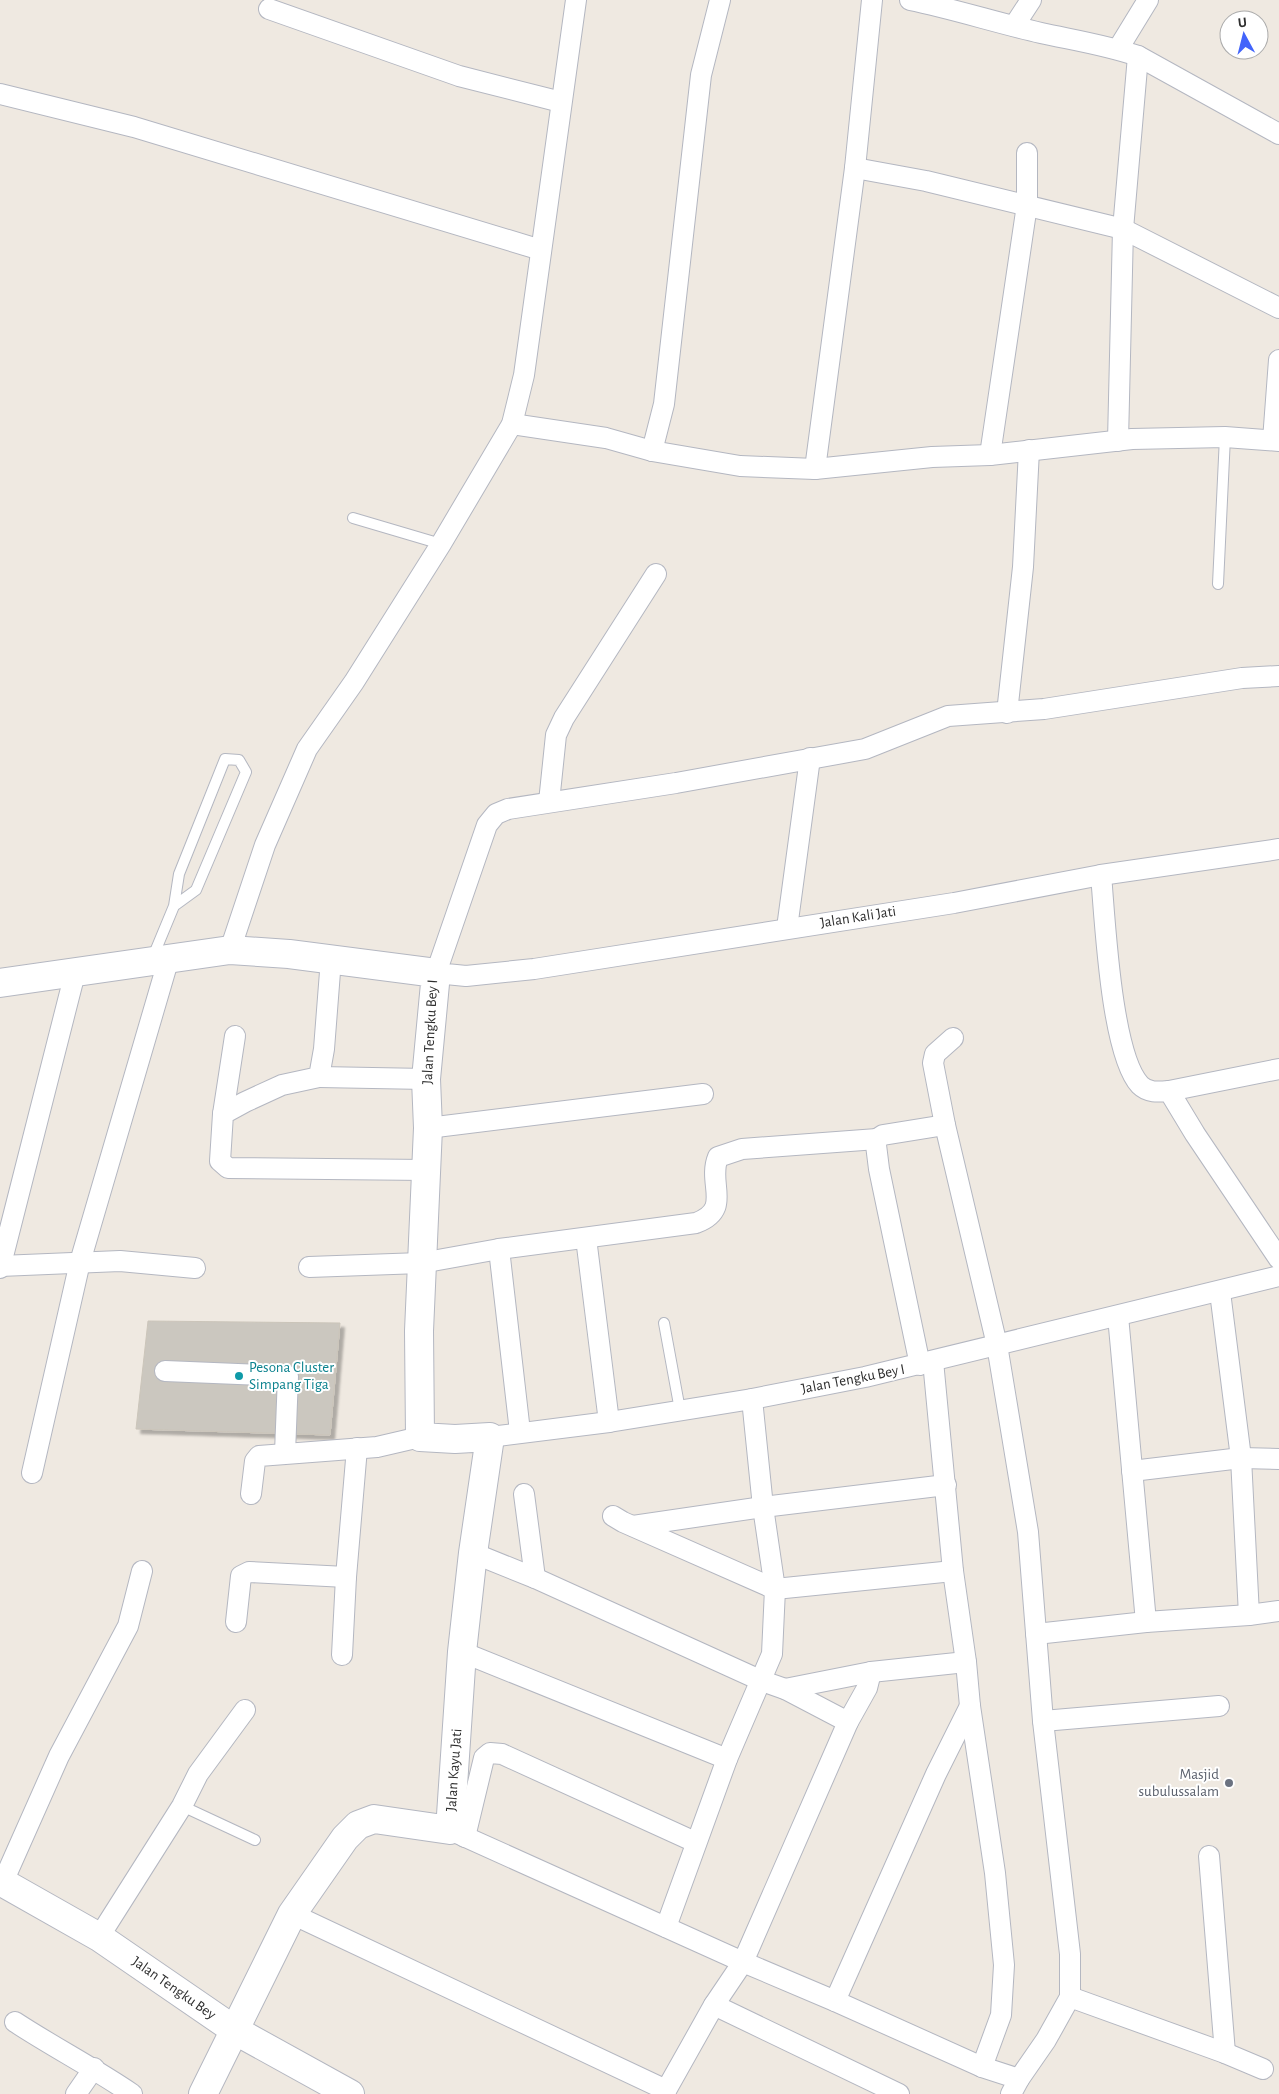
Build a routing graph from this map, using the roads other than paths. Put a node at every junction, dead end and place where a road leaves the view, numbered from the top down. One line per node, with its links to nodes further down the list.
1 (576, 0): 12 (street)
2 (720, 0): 26 (street)
3 (872, 0): 15 (street)
4 (910, 0): 8 (street)
5 (1031, 0): 8 (street)
6 (1148, 0): 9 (street)
7 (269, 9): 12 (street)
8 (1014, 26): 9 (street)
9 (1118, 49): 10 (street)
10 (1138, 56): 13 (street); 17 (street)
11 (0, 94): 18 (street)
12 (561, 102): 18 (street)
13 (1279, 134)
14 (1027, 153): 16 (street)
15 (855, 168): 16 (street); 28 (street)
16 (1027, 205): 17 (street); 27 (street)
17 (1123, 230): 19 (street); 23 (street)
18 (541, 250): 21 (street)
19 (1279, 308)
20 (1279, 360): 24 (street)
21 (512, 424): 26 (street); 30 (street)
22 (1226, 437): 23 (street); 24 (street); 32 (lane)
23 (1118, 441): 25 (street)
24 (1276, 441)
25 (1029, 450): 27 (street); 34 (street)
26 (652, 451): 28 (street)
27 (990, 455): 28 (street)
28 (815, 469)
29 (353, 518): 30 (lane)
30 (442, 544): 41 (street)
31 (656, 574): 36 (street)
32 (1218, 584)
33 (1279, 676): 34 (street)
34 (1006, 713): 35 (street)
35 (810, 758): 36 (street); 40 (street)
36 (548, 802): 45 (street)
37 (1279, 849): 38 (street, Jalan Kali Jati)
38 (1101, 875): 40 (street, Jalan Kali Jati); 52 (street)
39 (174, 906): 39 (lane); 42 (lane)
40 (787, 928): 45 (street, Jalan Kali Jati)
41 (230, 950): 42 (street, Jalan Tengku Bey I); 43 (street, Jalan Tengku Bey I)
42 (160, 959): 44 (street, Jalan Tengku Bey I); 62 (street)
43 (331, 959): 45 (street, Jalan Tengku Bey I); 50 (street)
44 (75, 973): 46 (street, Jalan Tengku Bey I); 65 (street)
45 (436, 974): 51 (street, Jalan Tengku Bey I)
46 (0, 983)
47 (235, 1036): 54 (street)
48 (953, 1038): 55 (street)
49 (1279, 1069): 52 (street)
50 (319, 1077): 51 (street); 54 (street)
51 (426, 1079): 56 (street, Jalan Tengku Bey I)
52 (1169, 1091): 61 (street)
53 (703, 1094): 56 (street)
54 (223, 1114): 58 (street)
55 (945, 1125): 57 (street); 71 (street)
56 (428, 1128): 58 (street, Jalan Tengku Bey I)
57 (877, 1139): 59 (street); 72 (street)
58 (426, 1170): 63 (street, Jalan Tengku Bey I)
59 (586, 1238): 60 (street); 76 (street)
60 (499, 1249): 63 (street); 77 (street)
61 (1279, 1259)
62 (80, 1262): 65 (street); 66 (street); 85 (street)
63 (421, 1263): 64 (street); 78 (street, Jalan Tengku Bey I)
64 (308, 1266)
65 (0, 1267)
66 (195, 1268)
67 (1279, 1276): 68 (street, Jalan Tengku Bey I)
68 (1220, 1292): 69 (street, Jalan Tengku Bey I); 82 (street)
69 (1118, 1316): 71 (street, Jalan Tengku Bey I); 84 (street)
70 (664, 1323): 75 (lane)
71 (997, 1345): 72 (street, Jalan Tengku Bey I); 102 (street)
72 (927, 1363): 74 (street, Jalan Tengku Bey I); 86 (street)
73 (165, 1371): 81 (street)
74 (752, 1399): 75 (street, Jalan Tengku Bey I); 89 (street)
75 (680, 1410): 76 (street, Jalan Tengku Bey I)
76 (609, 1422): 77 (street, Jalan Tengku Bey I)
77 (520, 1432): 79 (street, Jalan Tengku Bey I)
78 (420, 1437): 79 (street, Jalan Tengku Bey I); 80 (street, Jalan Tengku Bey I)
79 (490, 1437): 92 (street, Jalan Kayu Jati)
80 (357, 1448): 81 (street, Jalan Tengku Bey I); 95 (street)
81 (285, 1453): 87 (street, Jalan Tengku Bey I)
82 (1241, 1458): 83 (street); 84 (street); 99 (street)
83 (1279, 1459)
84 (1132, 1471): 101 (street)
85 (32, 1473)
86 (946, 1485): 89 (street); 94 (street)
87 (251, 1494)
88 (524, 1494): 96 (street)
89 (763, 1507): 91 (street); 97 (street)
90 (613, 1516): 91 (street)
91 (633, 1526): 97 (street)
92 (473, 1553): 96 (street); 103 (street, Jalan Kayu Jati)
93 (142, 1571): 120 (street)
94 (953, 1571): 97 (street); 105 (street)
95 (346, 1577): 100 (street); 104 (street)
96 (535, 1578): 107 (street)
97 (775, 1589): 107 (street)
98 (1279, 1612): 99 (street)
99 (1248, 1615): 101 (street)
100 (236, 1622)
101 (1146, 1622): 102 (street)
102 (1036, 1634): 112 (street)
103 (462, 1652): 114 (street); 116 (street, Jalan Kayu Jati)
104 (342, 1655)
105 (966, 1662): 106 (street); 109 (street)
106 (871, 1672): 108 (street); 113 (street)
107 (762, 1681): 108 (street); 114 (street)
108 (785, 1689): 113 (street)
109 (970, 1706): 126 (street); 131 (street)
110 (1219, 1706): 112 (street)
111 (245, 1710): 115 (street)
112 (1043, 1721): 125 (street)
113 (848, 1722): 124 (street)
114 (727, 1759): 118 (street)
115 (182, 1806): 117 (lane); 123 (street)
116 (458, 1833): 118 (street); 121 (street, Jalan Kayu Jati); 122 (street)
117 (255, 1840)
118 (695, 1842): 122 (street)
119 (1209, 1856): 130 (street)
120 (1, 1881): 123 (street, Jalan Tengku Bey)
121 (292, 1914): 129 (street, Jalan Kayu Jati); 136 (street)
122 (666, 1927): 124 (street)
123 (99, 1937): 129 (street, Jalan Tengku Bey)
124 (743, 1962): 126 (street); 127 (street)
125 (1070, 1997): 130 (street); 134 (street)
126 (835, 2001): 131 (street)
127 (714, 2005): 136 (street); 140 (street)
128 (15, 2022): 132 (street)
129 (236, 2030): 135 (street, Jalan Tengku Bey); 139 (street, Jalan Kayu Jati)
130 (1225, 2052): 133 (street)
131 (982, 2067): 134 (street)
132 (94, 2068): 137 (street); 138 (street)
133 (1263, 2069)
134 (1015, 2087)
135 (340, 2092)
136 (665, 2092)
137 (76, 2094)
138 (132, 2094)
139 (203, 2094)
140 (899, 2094)

